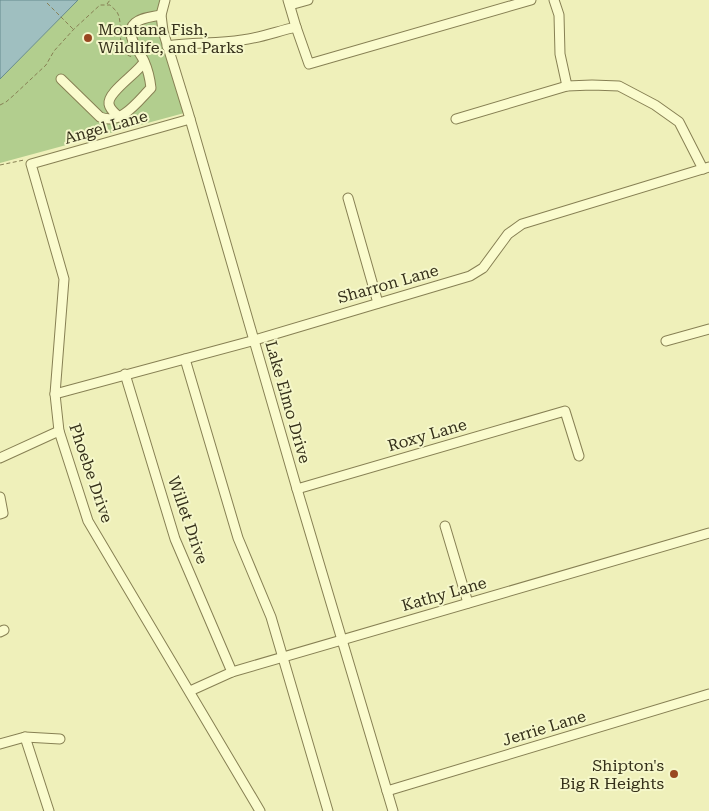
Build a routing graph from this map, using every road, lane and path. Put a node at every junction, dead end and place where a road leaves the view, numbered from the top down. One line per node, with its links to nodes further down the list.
1 (110, 0): 8 (path)
2 (165, 0): 9 (street, Lake Elmo Drive)
3 (308, 0): 7 (street)
4 (530, 0): 10 (street)
5 (554, 0): 15 (street)
6 (48, 3): 11 (path)
7 (289, 3): 10 (street)
8 (106, 4): 11 (path); 13 (path)
9 (161, 15): 12 (street, Lake Elmo Drive); 13 (street)
10 (296, 27): 12 (street)
11 (74, 30): 16 (path)
12 (167, 46): 18 (street, Lake Elmo Drive)
13 (142, 58): 17 (street); 17 (street)
14 (61, 79): 17 (street)
15 (567, 86): 19 (street); 22 (street)
16 (0, 104)
17 (119, 117)
18 (190, 119): 20 (street, Angel Lane); 26 (street, Lake Elmo Drive)
19 (456, 119)
20 (31, 164): 21 (path); 30 (street, Phoebe Drive)
21 (0, 165)
22 (706, 168): 24 (street, Sharron Lane)
23 (348, 198): 24 (street)
24 (378, 302): 26 (street, Sharron Lane)
25 (709, 329): 27 (street)
26 (255, 340): 28 (street, Sharron Lane); 34 (street, Lake Elmo Drive)
27 (666, 341)
28 (186, 358): 29 (street, Sharron Lane); 41 (street)
29 (125, 374): 30 (street, Sharron Lane); 42 (street, Willet Drive)
30 (55, 394): 31 (street, Phoebe Drive)
31 (59, 431): 33 (street); 43 (street, Phoebe Drive)
32 (579, 456): 34 (street, Roxy Lane)
33 (0, 458)
34 (297, 489): 40 (street, Lake Elmo Drive)
35 (0, 497): 36 (street)
36 (0, 514)
37 (445, 526): 39 (street)
38 (709, 533): 39 (street, Kathy Lane)
39 (468, 603): 40 (street, Kathy Lane)
40 (342, 640): 41 (street, Kathy Lane); 48 (street, Lake Elmo Drive)
41 (283, 657): 42 (street, Kathy Lane); 51 (street)
42 (232, 672): 43 (street, Kathy Lane)
43 (190, 691): 50 (street, Phoebe Drive)
44 (709, 694): 48 (street, Jerrie Lane)
45 (25, 737): 46 (street); 47 (street); 49 (street)
46 (60, 739)
47 (0, 744)
48 (387, 790): 52 (street, Lake Elmo Drive)
49 (49, 811)
50 (260, 811)
51 (328, 811)
52 (393, 811)

